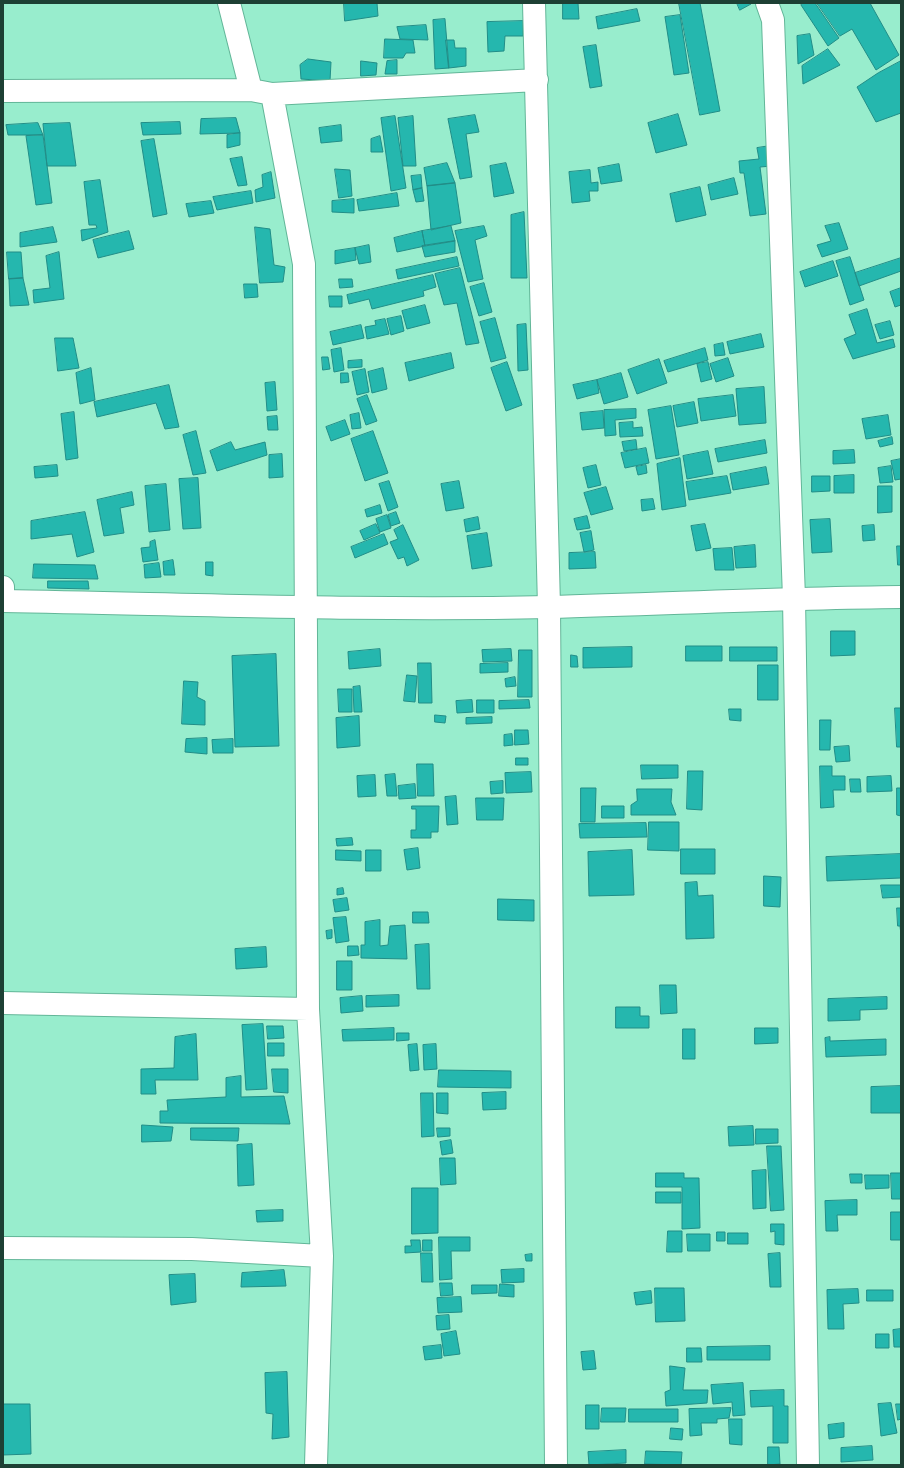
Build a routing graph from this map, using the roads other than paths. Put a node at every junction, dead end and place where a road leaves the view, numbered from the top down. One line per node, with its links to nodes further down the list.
1 (229, 3): 5 (street)
2 (534, 3): 4 (street)
3 (767, 3): 10 (street)
4 (537, 80): 7 (street); 12 (street)
5 (251, 90): 6 (street); 7 (street)
6 (3, 91)
7 (272, 94): 13 (street)
8 (3, 586): 11 (street)
9 (901, 597): 10 (street)
10 (794, 598): 12 (street); 20 (street)
11 (3, 601): 13 (street)
12 (549, 607): 13 (street); 19 (street)
13 (305, 608): 15 (street)
14 (3, 1003): 15 (street)
15 (308, 1009): 17 (street)
16 (3, 1248): 17 (street)
17 (322, 1256): 18 (street)
18 (316, 1465)
19 (556, 1465)
20 (808, 1465)

